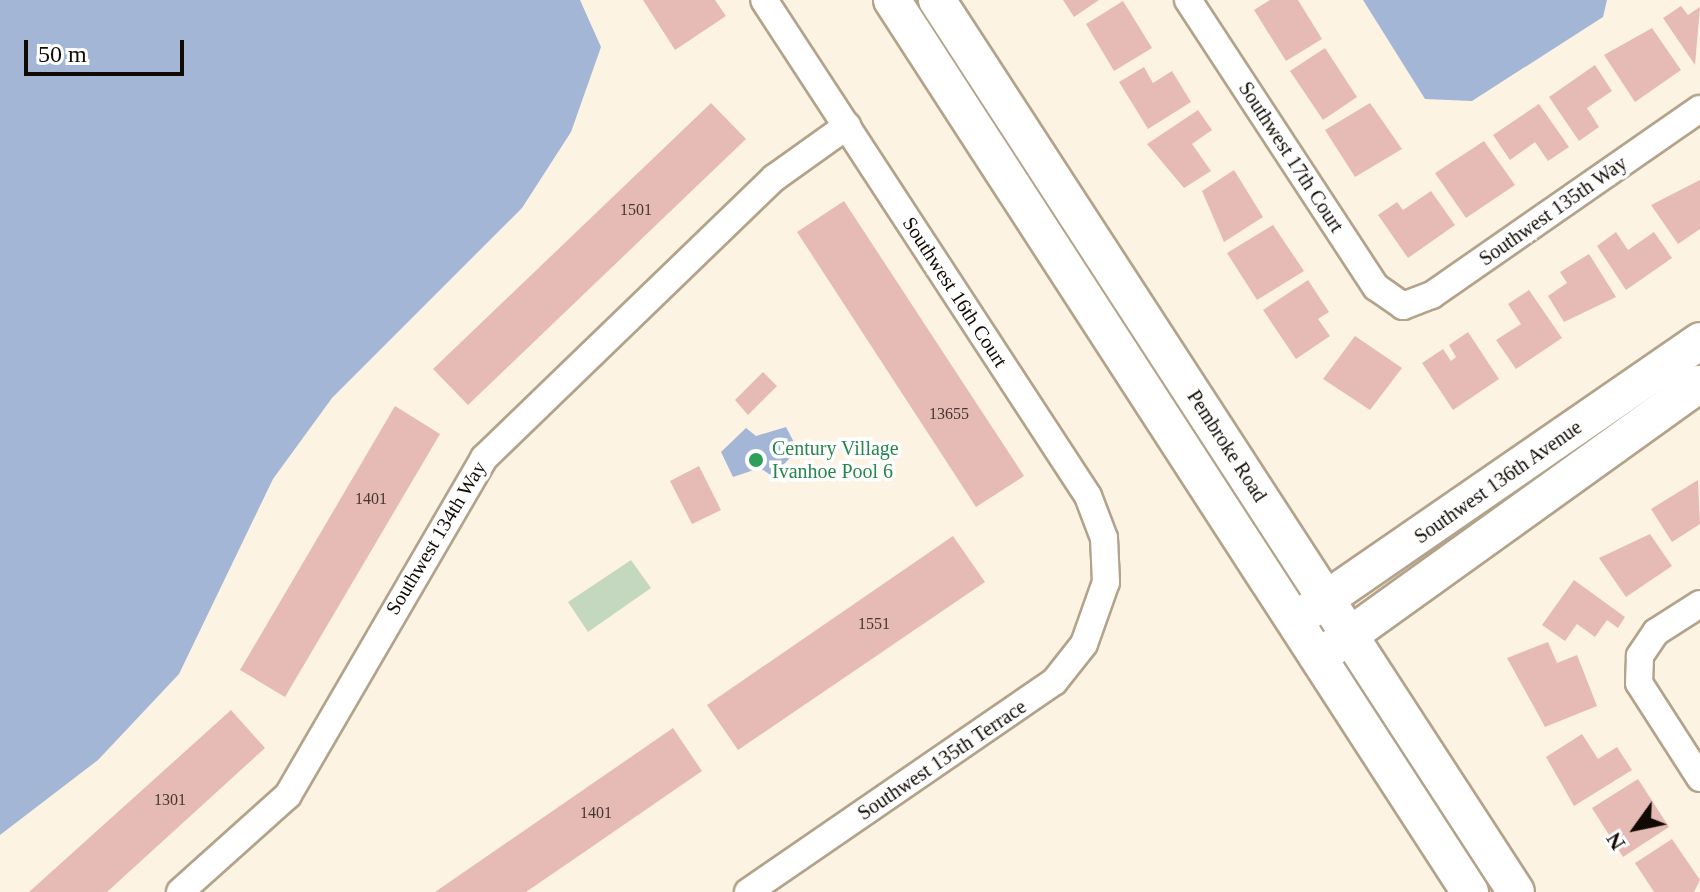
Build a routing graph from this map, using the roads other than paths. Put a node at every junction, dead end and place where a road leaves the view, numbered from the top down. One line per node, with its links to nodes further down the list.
1 (764, 0): 6 (street, Southwest 16th Court)
2 (892, 0): 13 (main road, Pembroke Road)
3 (937, 0): 11 (main road, Pembroke Road)
4 (1188, 0): 7 (street, Southwest 17th Court)
5 (1700, 109): 7 (street, Southwest 135th Way)
6 (847, 126): 10 (street, Southwest 16th Court); 17 (street, Southwest 134th Way)
7 (1403, 306)
8 (1700, 341): 11 (main road, Southwest 136th Avenue)
9 (1700, 384): 14 (main road, Southwest 136th Avenue)
10 (1102, 598): 18 (street, Southwest 135th Terrace)
11 (1327, 599): 13 (main road, Southwest 136th Avenue); 14 (main road, Pembroke Road)
12 (1700, 604): 16 (street)
13 (1295, 622): 15 (main road, Pembroke Road)
14 (1351, 635): 15 (main road, Southwest 136th Avenue); 20 (main road, Pembroke Road)
15 (1318, 658): 19 (main road, Pembroke Road)
16 (1700, 778)
17 (180, 892)
18 (748, 892)
19 (1470, 892)
20 (1516, 892)

